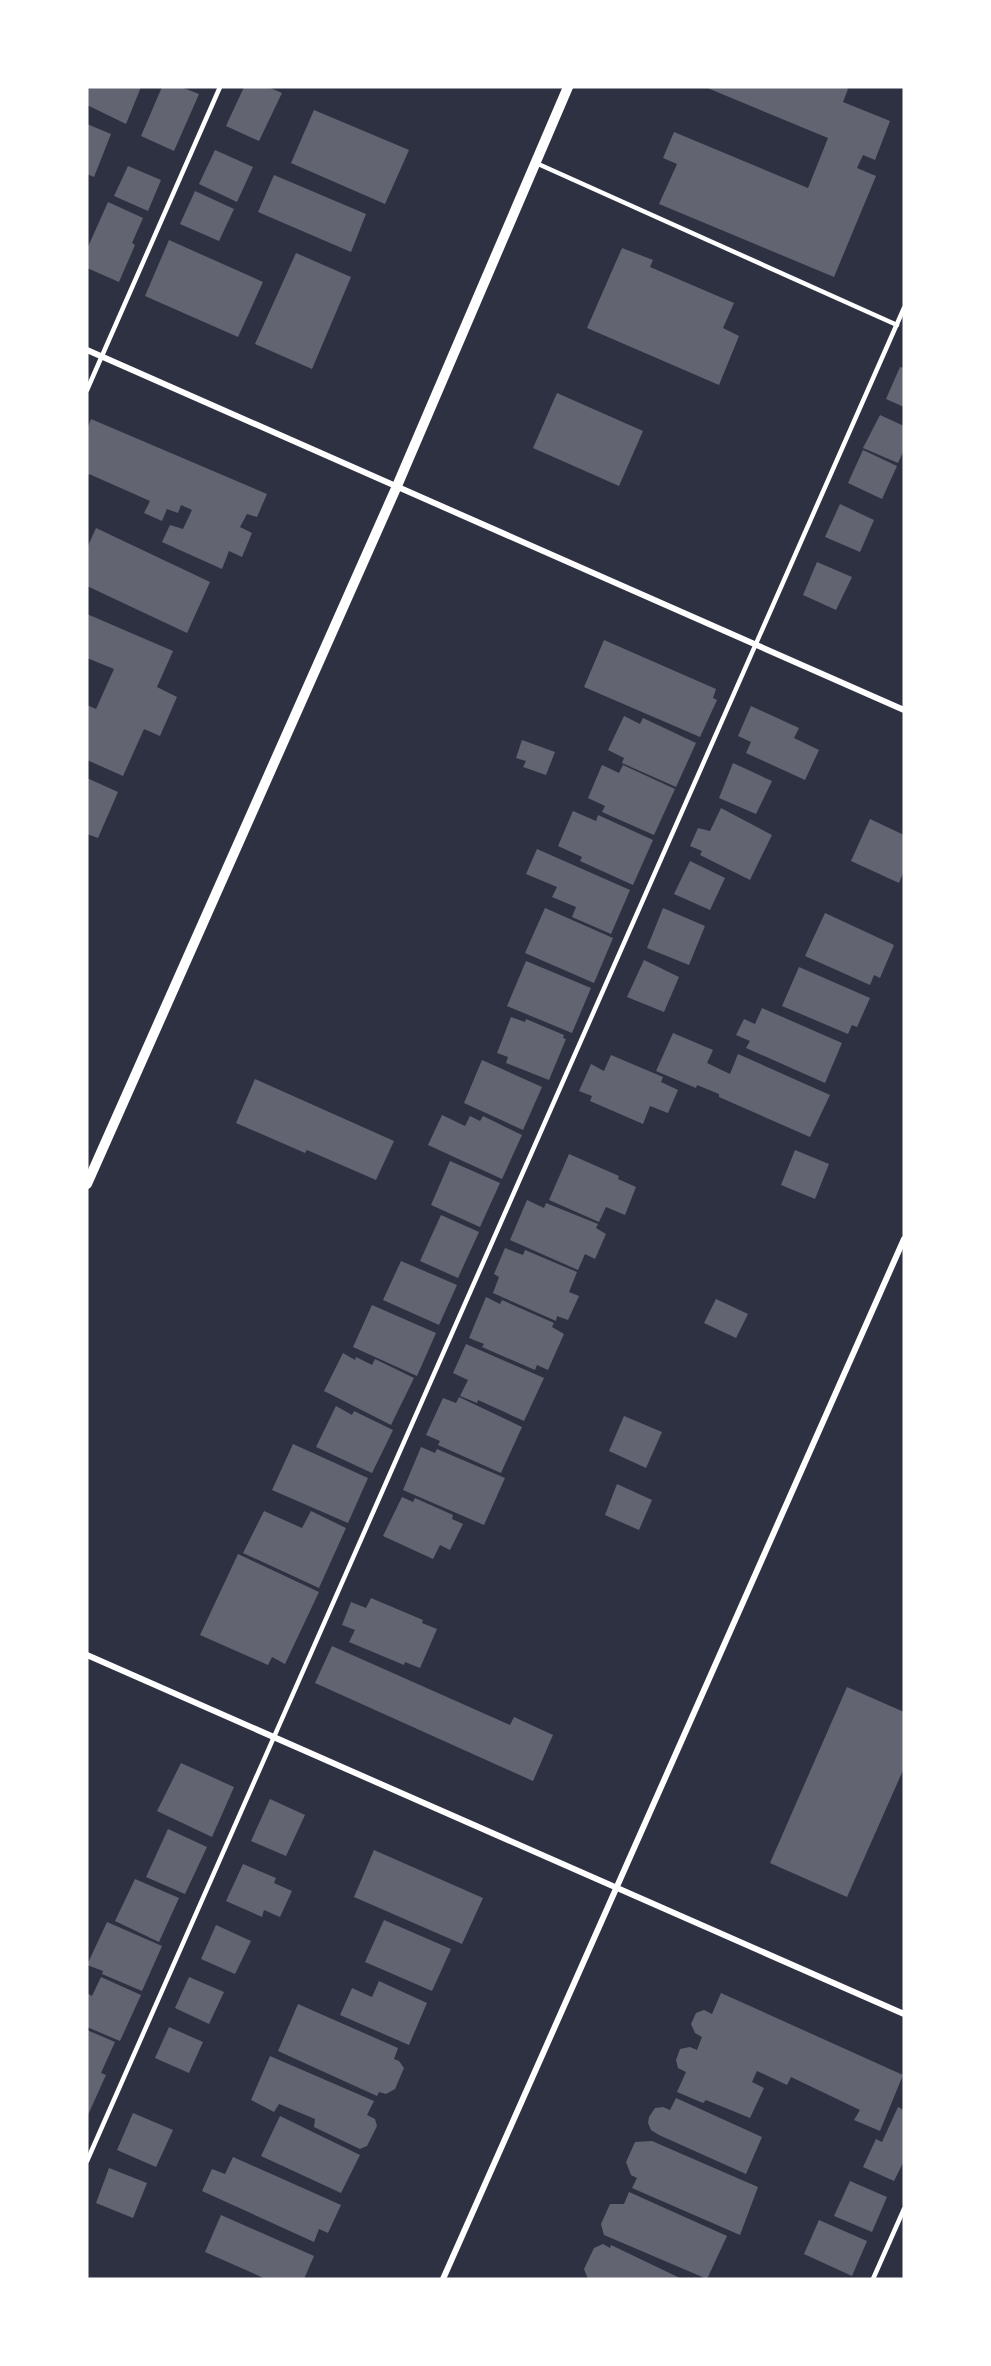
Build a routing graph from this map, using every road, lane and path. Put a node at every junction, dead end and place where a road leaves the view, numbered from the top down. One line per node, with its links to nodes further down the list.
1 (220, 87): 7 (lane)
2 (568, 87): 3 (street)
3 (536, 163): 5 (lane); 9 (street)
4 (904, 308): 5 (lane)
5 (897, 325): 10 (lane)
6 (87, 350): 7 (street)
7 (102, 357): 8 (lane); 9 (street)
8 (87, 390)
9 (397, 486): 10 (street); 12 (street)
10 (756, 645): 11 (street); 15 (lane)
11 (904, 710)
12 (87, 1184)
13 (904, 1239): 16 (street)
14 (87, 1655): 15 (street)
15 (274, 1738): 16 (street); 18 (lane)
16 (616, 1887): 17 (street); 20 (street)
17 (904, 2014)
18 (87, 2161)
19 (904, 2209): 21 (lane)
20 (444, 2279)
21 (873, 2279)

